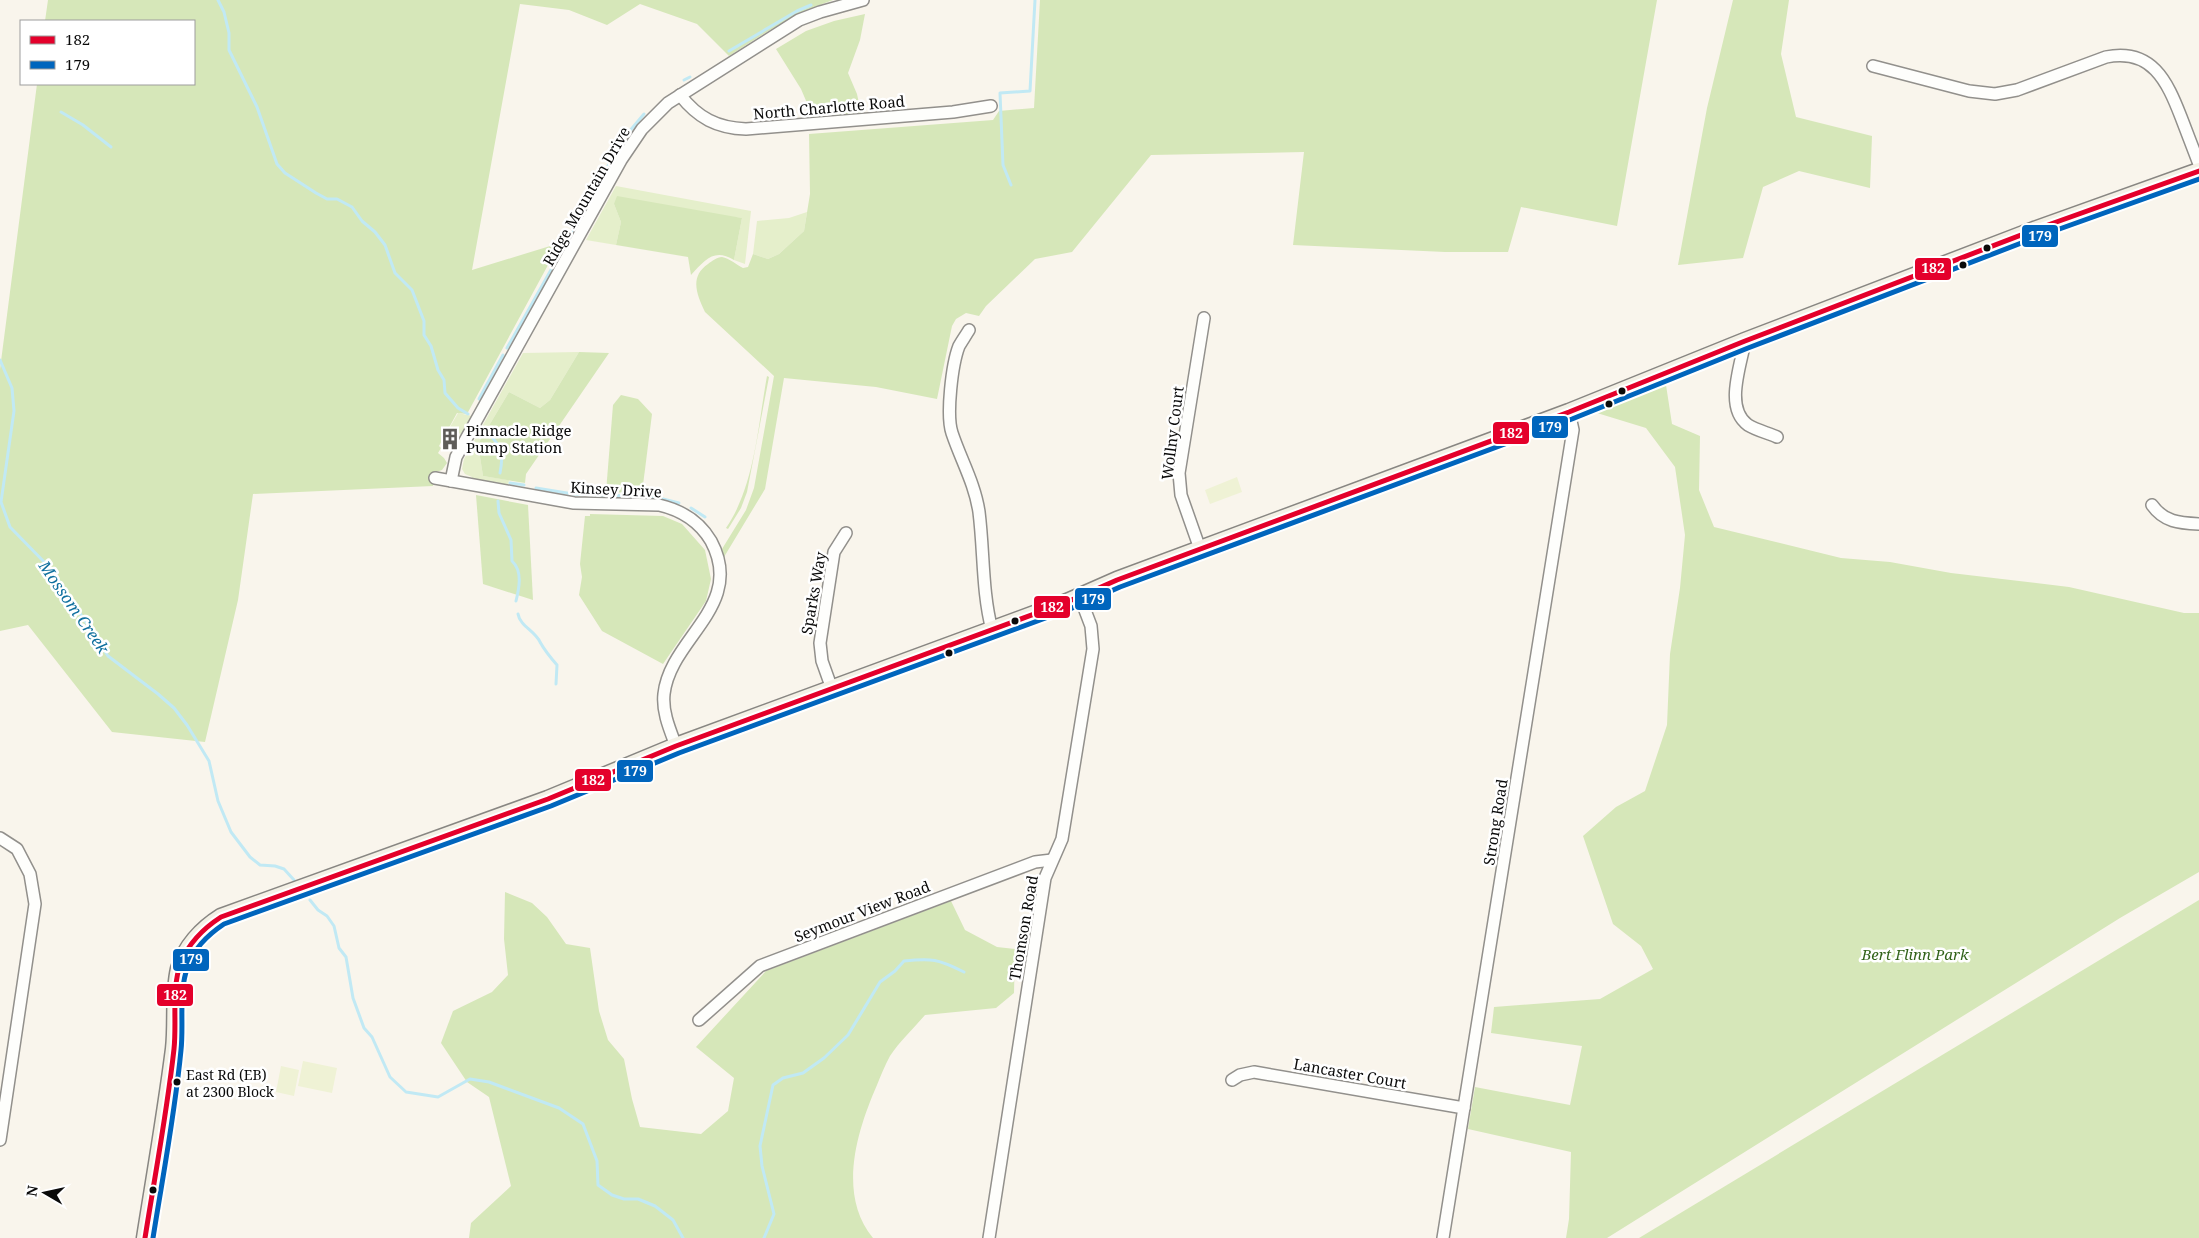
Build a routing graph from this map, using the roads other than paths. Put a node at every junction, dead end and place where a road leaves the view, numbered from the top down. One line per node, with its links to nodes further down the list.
1 (863, 0): 3 (street, Ridge Mountain Drive)
2 (1873, 66): 5 (street)
3 (680, 95): 4 (street, North Charlotte Road); 13 (street, Ridge Mountain Drive)
4 (991, 106)
5 (2199, 164)
6 (2199, 171): 9 (main road)
7 (1204, 318): 17 (street, Wollny Court)
8 (969, 330): 19 (street)
9 (1745, 341): 10 (main road); 11 (street)
10 (1569, 412): 17 (main road); 26 (street, Strong Road)
11 (1777, 437)
12 (435, 478): 13 (street, Kinsey Drive)
13 (451, 481): 21 (street, Kinsey Drive)
14 (2152, 505): 15 (street)
15 (2199, 524)
16 (846, 533): 20 (street, Sparks Way)
17 (1200, 549): 18 (main road)
18 (1080, 597): 19 (main road); 23 (street, Thomson Road)
19 (992, 630): 20 (main road)
20 (832, 689): 21 (main road)
21 (676, 746): 28 (main road)
22 (0, 838): 27 (street)
23 (1052, 860): 24 (street, Seymour View Road); 29 (street, Thomson Road)
24 (699, 1020)
25 (1232, 1080): 26 (street, Lancaster Court)
26 (1464, 1108): 30 (street, Strong Road)
27 (0, 1140)
28 (145, 1238)
29 (989, 1238)
30 (1443, 1238)

